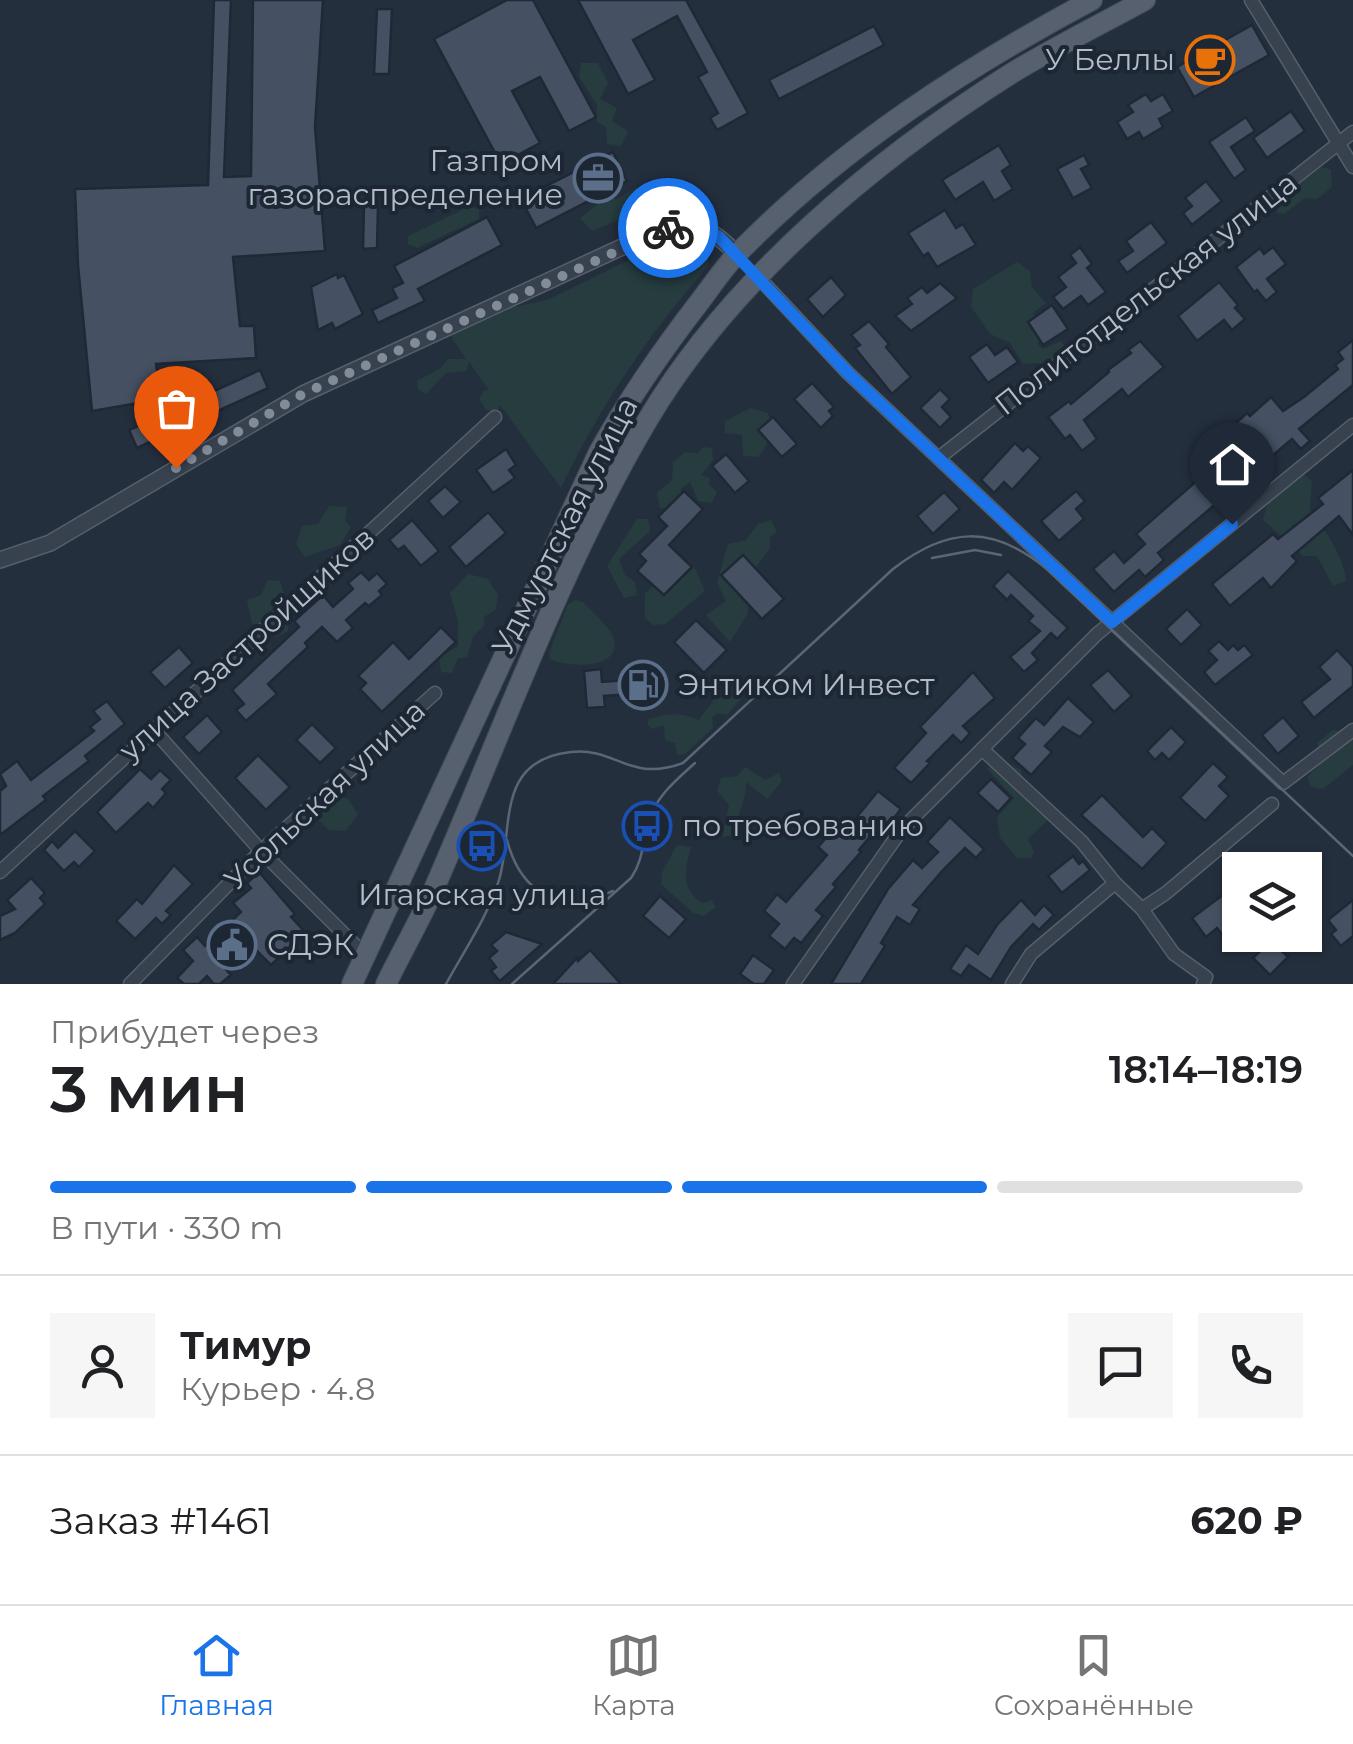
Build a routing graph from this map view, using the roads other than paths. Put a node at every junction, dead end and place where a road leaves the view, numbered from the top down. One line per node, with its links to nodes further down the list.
1 (1092, 0): 7 (main road, Удмуртская улица)
2 (1145, 0): 8 (main road, Удмуртская улица)
3 (1251, 0): 5 (street)
4 (1353, 132): 5 (street, Политотдельская улица)
5 (1338, 143): 6 (street); 11 (street, Политотдельская улица)
6 (1353, 167)
7 (737, 254): 8 (main road); 12 (street); 23 (main road, Удмуртская улица)
8 (758, 276): 11 (street); 27 (main road, Удмуртская улица)
9 (495, 418): 15 (street, улица Застройщиков)
10 (1353, 424): 13 (street)
11 (940, 456): 13 (street)
12 (0, 560)
13 (1112, 622): 16 (street); 17 (street)
14 (436, 692): 19 (street, Усольская улица)
15 (152, 730): 19 (street); 20 (street, улица Застройщиков)
16 (1353, 730)
17 (982, 749): 21 (street); 28 (street)
18 (1272, 804): 22 (street)
19 (262, 851): 23 (street); 25 (street, Усольская улица)
20 (0, 872)
21 (1115, 883): 22 (street); 29 (street)
22 (1142, 909): 24 (street)
23 (366, 956): 26 (main road, Удмуртская улица)
24 (1205, 981)
25 (130, 984)
26 (352, 984)
27 (386, 984)
28 (793, 984)
29 (1012, 984)

